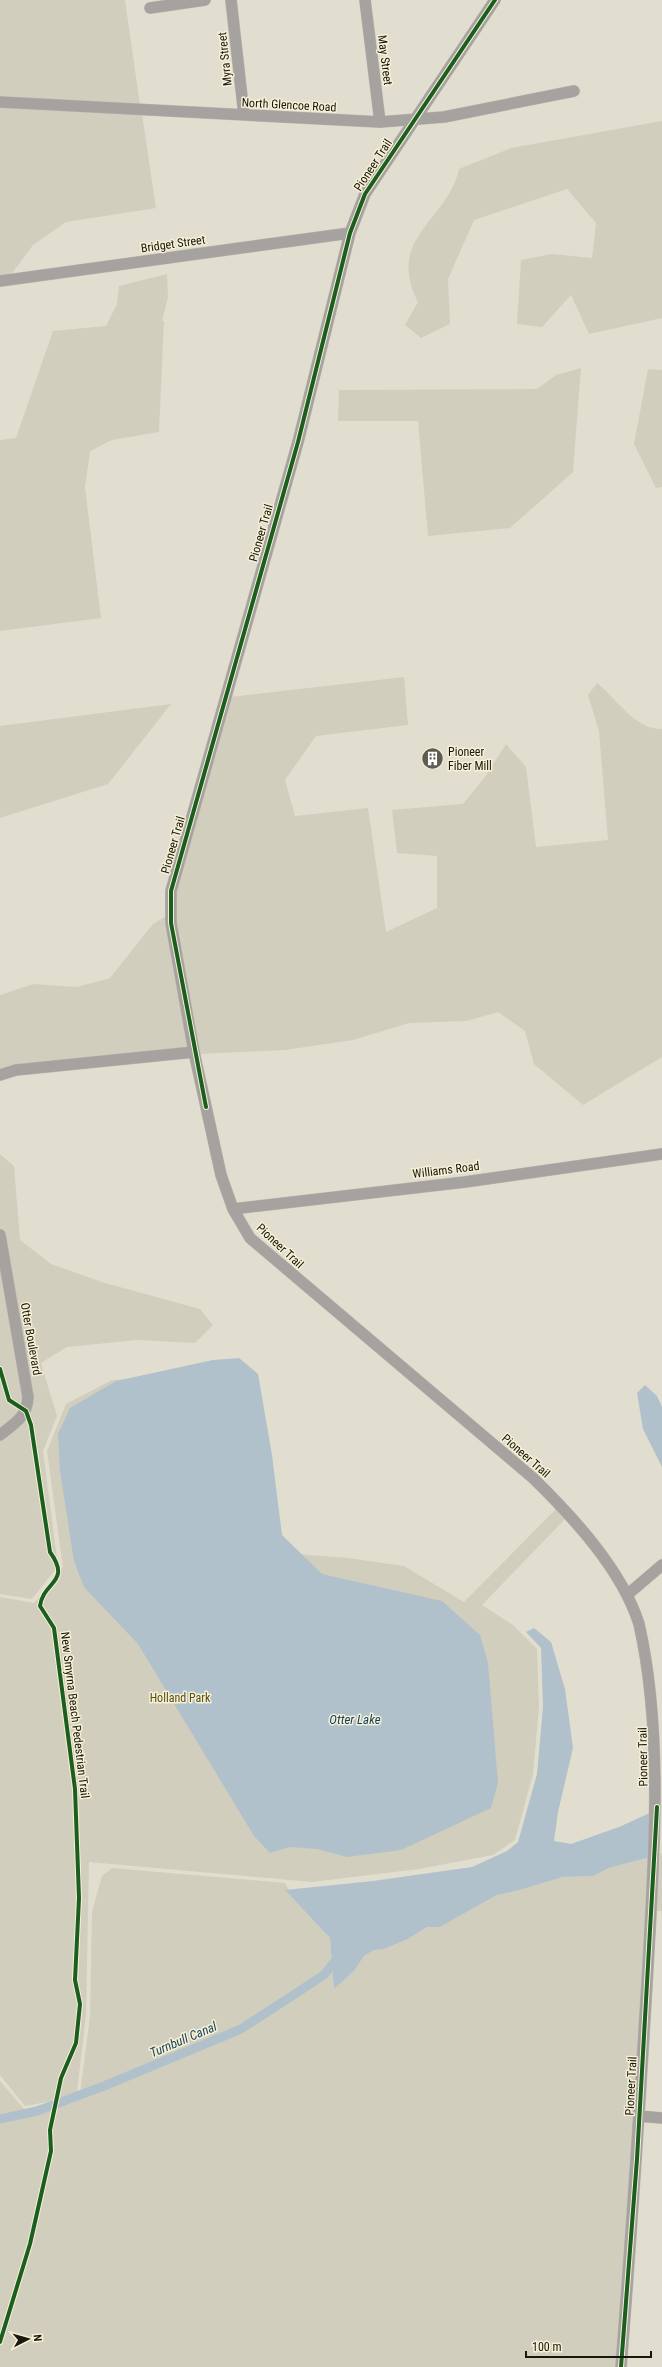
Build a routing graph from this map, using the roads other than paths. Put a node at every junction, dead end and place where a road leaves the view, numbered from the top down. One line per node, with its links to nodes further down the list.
1 (206, 0): 5 (street)
2 (231, 0): 8 (street, Myra Street)
3 (365, 0): 10 (street, May Street)
4 (495, 0): 9 (street, Pioneer Trail)
5 (150, 8)
6 (574, 91): 9 (street, North Glencoe Road)
7 (0, 102): 8 (street, North Glencoe Road)
8 (244, 115): 10 (street, North Glencoe Road)
9 (414, 121): 10 (street, North Glencoe Road); 11 (street, Pioneer Trail)
10 (380, 122)
11 (350, 233): 12 (street, Bridget Street); 13 (street, Pioneer Trail)
12 (0, 281)
13 (194, 1052): 14 (street); 16 (street, Pioneer Trail)
14 (0, 1075)
15 (662, 1154): 16 (street, Williams Road)
16 (233, 1209): 20 (street, Pioneer Trail)
17 (0, 1235): 18 (street, Otter Boulevard)
18 (0, 1435)
19 (662, 1565): 20 (street)
20 (627, 1595): 21 (street, Pioneer Trail)
21 (639, 2116): 22 (street); 23 (street, Pioneer Trail)
22 (662, 2118)
23 (621, 2367)

